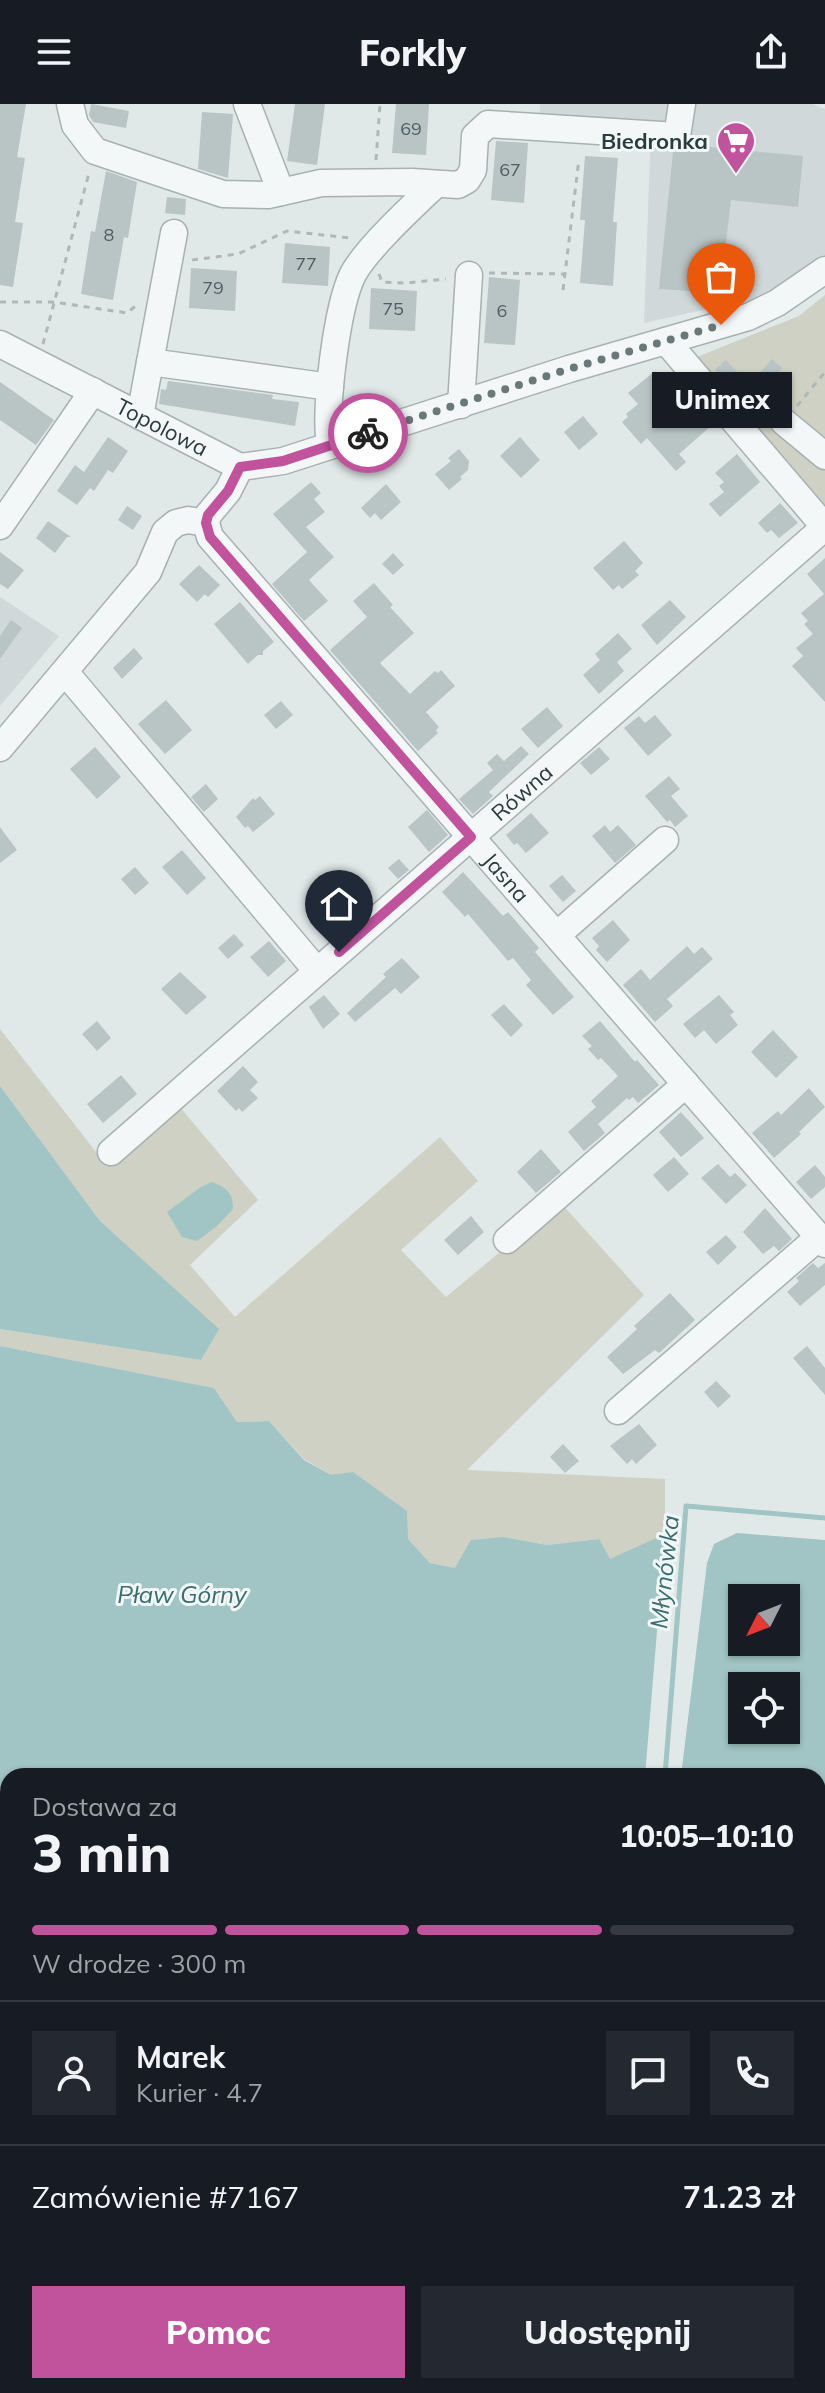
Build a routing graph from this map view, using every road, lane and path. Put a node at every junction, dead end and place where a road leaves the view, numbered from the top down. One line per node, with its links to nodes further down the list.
1 (70, 104): 5 (street)
2 (247, 104): 9 (street)
3 (380, 104): 7 (path)
4 (682, 104): 8 (street)
5 (95, 151): 9 (street); 16 (path)
6 (579, 159): 13 (path)
7 (374, 182): 8 (street); 9 (street)
8 (436, 184): 18 (street)
9 (281, 192)
10 (174, 233): 17 (street)
11 (825, 270): 14 (street)
12 (469, 275): 20 (street)
13 (563, 290)
14 (666, 341): 20 (street); 28 (street)
15 (0, 344): 19 (street, Topolowa)
16 (40, 353)
17 (150, 362): 18 (street); 21 (street)
18 (330, 387): 23 (street)
19 (93, 391): 21 (street, Topolowa); 27 (street)
20 (461, 405): 23 (street)
21 (140, 416): 25 (street, Topolowa)
22 (784, 422): 24 (street)
23 (330, 444): 25 (street)
24 (825, 456)
25 (240, 467): 26 (street)
26 (206, 523): 29 (street); 31 (street, Jasna)
27 (0, 526)
28 (825, 527): 31 (street, Równa)
29 (65, 672): 30 (street); 34 (street)
30 (2, 743)
31 (471, 837): 33 (street, Jasna); 34 (street, Równa)
32 (665, 840): 33 (street)
33 (557, 935): 35 (street, Jasna)
34 (317, 971): 36 (street, Równa)
35 (686, 1084): 37 (street); 38 (street, Jasna)
36 (111, 1152)
37 (507, 1240)
38 (822, 1240): 39 (street)
39 (618, 1411)

